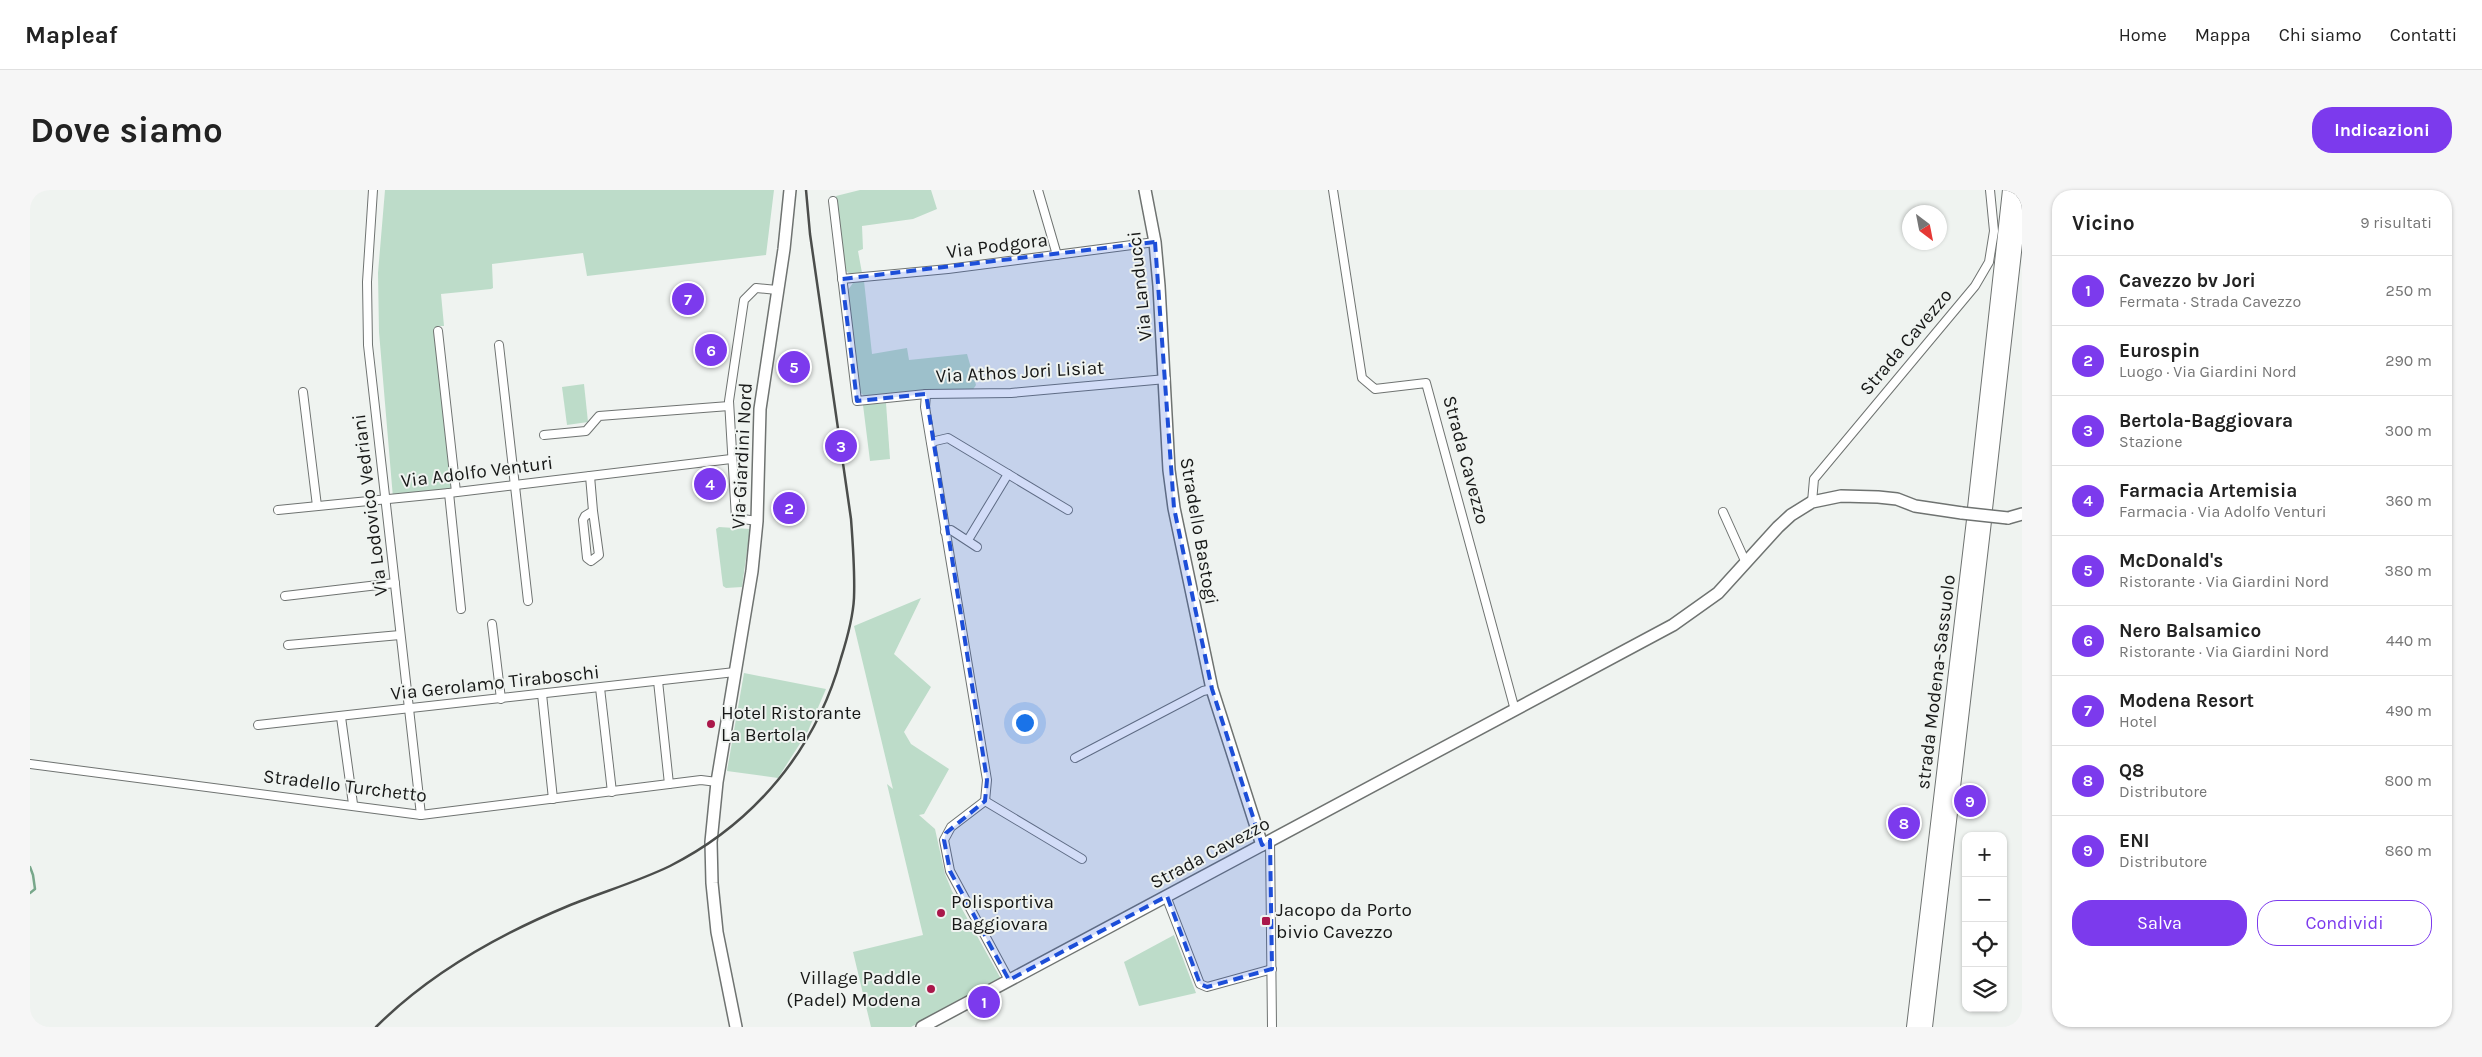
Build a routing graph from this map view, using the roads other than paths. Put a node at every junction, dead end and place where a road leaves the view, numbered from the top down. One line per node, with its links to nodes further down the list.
1 (373, 190): 27 (street, Via Lodovico Vedriani)
2 (790, 190): 13 (street, Via Giardini Nord)
3 (1038, 190): 11 (street)
4 (1145, 190): 10 (street, Via Landucci)
5 (1333, 190): 55 (street, Strada Cavezzo)
6 (1990, 190): 28 (street, Strada Cavezzo)
7 (2010, 190): 34 (highway, strada Modena-Sassuolo)
8 (2021, 190): 34 (highway, strada Modena-Sassuolo)
9 (833, 201): 12 (street)
10 (1155, 242): 11 (street, Via Podgora); 16 (street, Via Landucci)
11 (1057, 255): 12 (street, Via Podgora)
12 (842, 279): 18 (street)
13 (777, 290): 19 (street); 36 (street, Via Giardini Nord)
14 (438, 331): 26 (street)
15 (500, 345): 25 (street)
16 (1166, 378): 18 (street, Via Athos Jori Lisiat); 51 (street, Stradello Bastogi)
17 (303, 392): 29 (street)
18 (926, 394): 21 (street, Via Athos Jori Lisiat)
19 (729, 406): 20 (street); 22 (street)
20 (544, 435)
21 (931, 442): 23 (street); 37 (street, Via Athos Jori Lisiat)
22 (731, 459): 24 (street, Via Adolfo Venturi); 36 (street)
23 (1008, 474): 31 (street); 38 (street)
24 (590, 476): 25 (street, Via Adolfo Venturi); 32 (street)
25 (515, 484): 26 (street, Via Adolfo Venturi); 43 (street)
26 (453, 492): 27 (street, Via Adolfo Venturi); 44 (street)
27 (386, 500): 29 (street, Via Adolfo Venturi); 41 (street, Via Lodovico Vedriani)
28 (1812, 502): 34 (street, Strada Cavezzo); 40 (street, Strada Cavezzo)
29 (317, 506): 30 (street, Via Adolfo Venturi)
30 (278, 510)
31 (1068, 510)
32 (593, 511): 32 (street)
33 (1723, 512): 40 (street)
34 (1976, 514): 35 (street, Strada Cavezzo, bridge); 72 (highway, strada Modena-Sassuolo)
35 (2022, 514)
36 (757, 521): 48 (street, Via Giardini Nord)
37 (945, 532): 38 (street); 64 (street, Via Athos Jori Lisiat)
38 (968, 540): 39 (street)
39 (977, 547)
40 (1746, 563): 55 (street, Strada Cavezzo)
41 (395, 583): 42 (street); 46 (street, Via Lodovico Vedriani)
42 (285, 596)
43 (528, 601)
44 (461, 609)
45 (492, 624): 53 (street)
46 (400, 635): 47 (street); 54 (street, Via Lodovico Vedriani)
47 (288, 645)
48 (735, 672): 49 (street, Via Gerolamo Tiraboschi); 60 (street, Via Giardini Nord)
49 (658, 681): 50 (street, Via Gerolamo Tiraboschi); 61 (street)
50 (600, 688): 52 (street, Via Gerolamo Tiraboschi); 62 (street)
51 (1212, 689): 58 (street); 67 (street, Stradello Bastogi)
52 (542, 694): 53 (street, Via Gerolamo Tiraboschi); 63 (street)
53 (501, 699): 54 (street, Via Gerolamo Tiraboschi)
54 (409, 708): 56 (street, Via Gerolamo Tiraboschi); 66 (street, Via Lodovico Vedriani)
55 (1516, 710): 67 (street, Strada Cavezzo)
56 (341, 717): 57 (street, Via Gerolamo Tiraboschi); 65 (street)
57 (258, 725)
58 (1075, 758)
59 (30, 764): 65 (street, Stradello Turchetto)
60 (717, 782): 61 (street, Stradello Turchetto); 73 (street, Via Giardini Nord)
61 (669, 784): 62 (street, Stradello Turchetto)
62 (612, 792): 63 (street, Stradello Turchetto)
63 (553, 799): 66 (street, Stradello Turchetto)
64 (985, 801): 68 (street); 71 (street)
65 (353, 804): 66 (street, Stradello Turchetto)
66 (421, 815)
67 (1266, 843): 69 (street, Strada Cavezzo); 70 (street)
68 (1082, 859)
69 (1166, 896): 70 (street); 71 (street, Strada Cavezzo)
70 (1272, 969): 75 (street)
71 (1009, 980): 74 (street, Strada Cavezzo)
72 (1923, 1025)
73 (736, 1027)
74 (922, 1027)
75 (1272, 1027)

